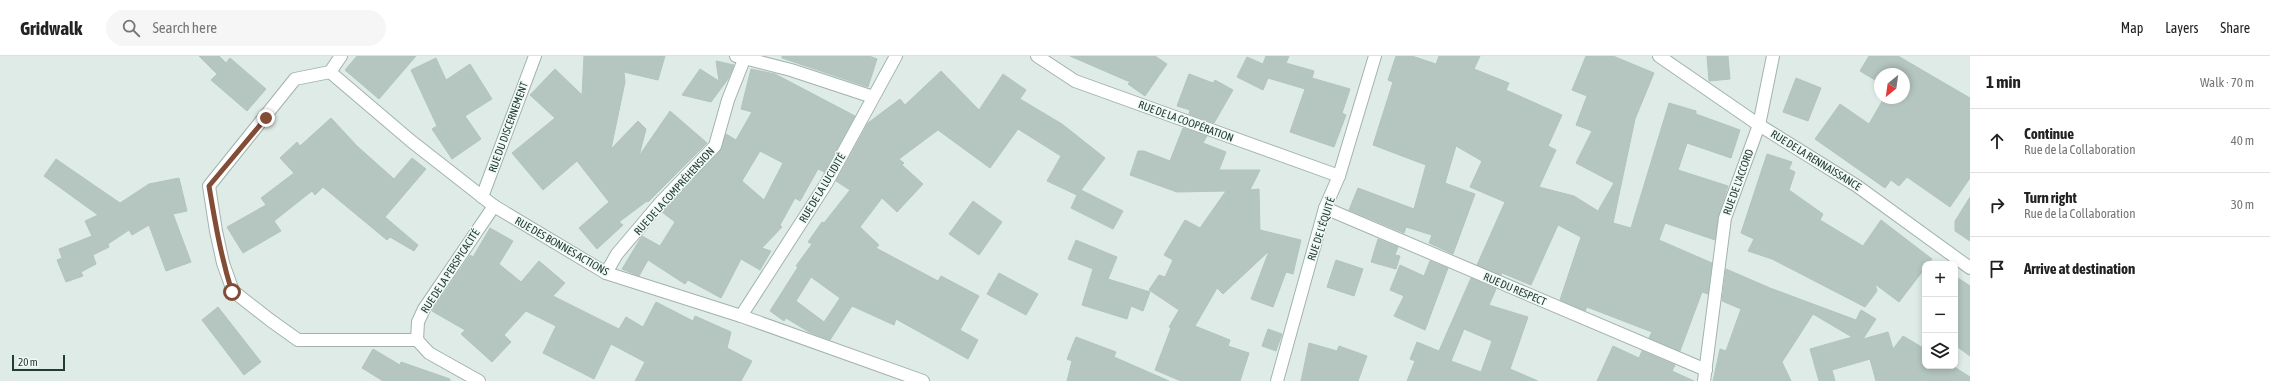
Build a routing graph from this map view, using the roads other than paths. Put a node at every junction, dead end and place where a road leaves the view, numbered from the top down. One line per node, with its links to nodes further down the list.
1 (341, 56): 9 (street)
2 (534, 56): 13 (street, RUE DU DISCERNEMENT)
3 (896, 56): 10 (street, RUE DE LA LUCIDITÉ)
4 (1037, 56): 12 (street, RUE DE LA COOPÉRATION)
5 (1375, 56): 12 (street, RUE DE L'ÉQUITÉ)
6 (1659, 56): 11 (street, RUE DE LA RENNAISSANCE)
7 (1773, 56): 11 (street, RUE DE L'ACCORD)
8 (741, 57): 10 (street); 17 (street, RUE DE LA COMPRÉHENSION)
9 (330, 72): 13 (street, RUE DES BONNES ACTIONS); 19 (street)
10 (873, 97): 18 (street, RUE DE LA LUCIDITÉ)
11 (1759, 125): 16 (street, RUE DE LA RENNAISSANCE); 20 (street, RUE DE L'ACCORD)
12 (1340, 176): 15 (street, RUE DE L'ÉQUITÉ)
13 (482, 197): 14 (street, RUE DES BONNES ACTIONS)
14 (494, 206): 17 (street, RUE DES BONNES ACTIONS); 19 (street, RUE DE LA PERSPICACITÉ)
15 (1325, 208): 20 (street, RUE DU RESPECT); 23 (street, RUE DE L'ÉQUITÉ)
16 (1970, 268)
17 (606, 273): 18 (street, RUE DES BONNES ACTIONS)
18 (741, 316): 22 (street, RUE DES BONNES ACTIONS)
19 (416, 340): 21 (street)
20 (1705, 376)
21 (479, 381)
22 (923, 381)
23 (1277, 381)

